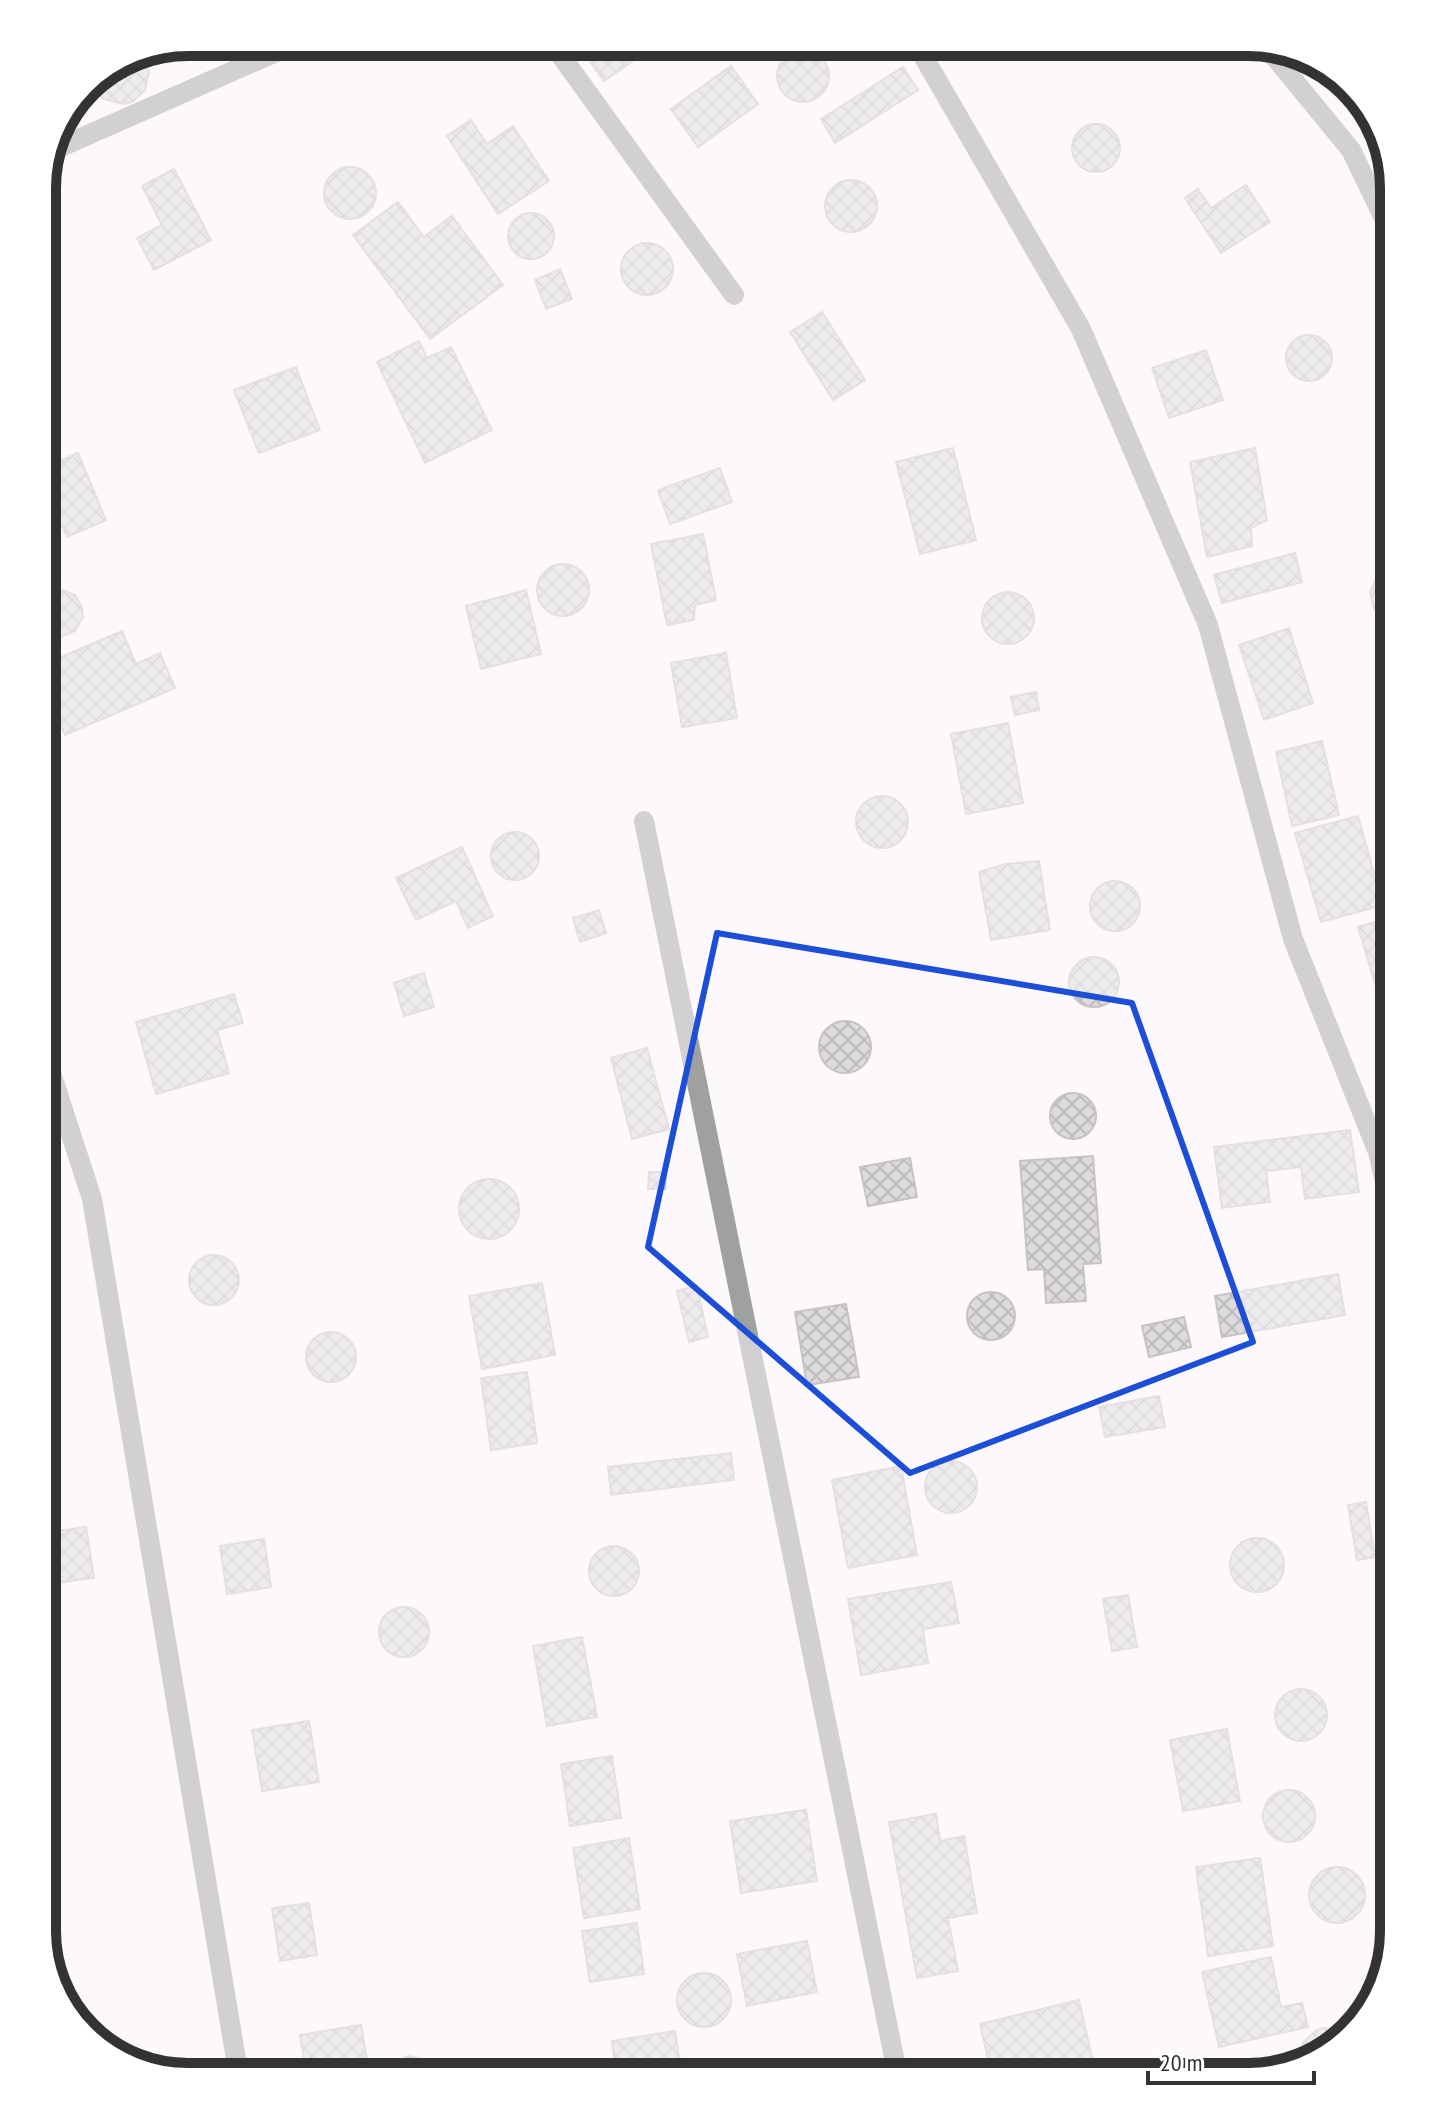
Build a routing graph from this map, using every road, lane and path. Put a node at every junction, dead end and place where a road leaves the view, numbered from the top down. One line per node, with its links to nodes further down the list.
1 (266, 56): 5 (street)
2 (561, 56): 7 (street)
3 (923, 56): 10 (street)
4 (1277, 60): 6 (street)
5 (65, 141)
6 (1380, 210)
7 (734, 295)
8 (644, 821): 12 (street)
9 (56, 1088): 11 (street)
10 (1380, 1160)
11 (237, 2063)
12 (895, 2063)

